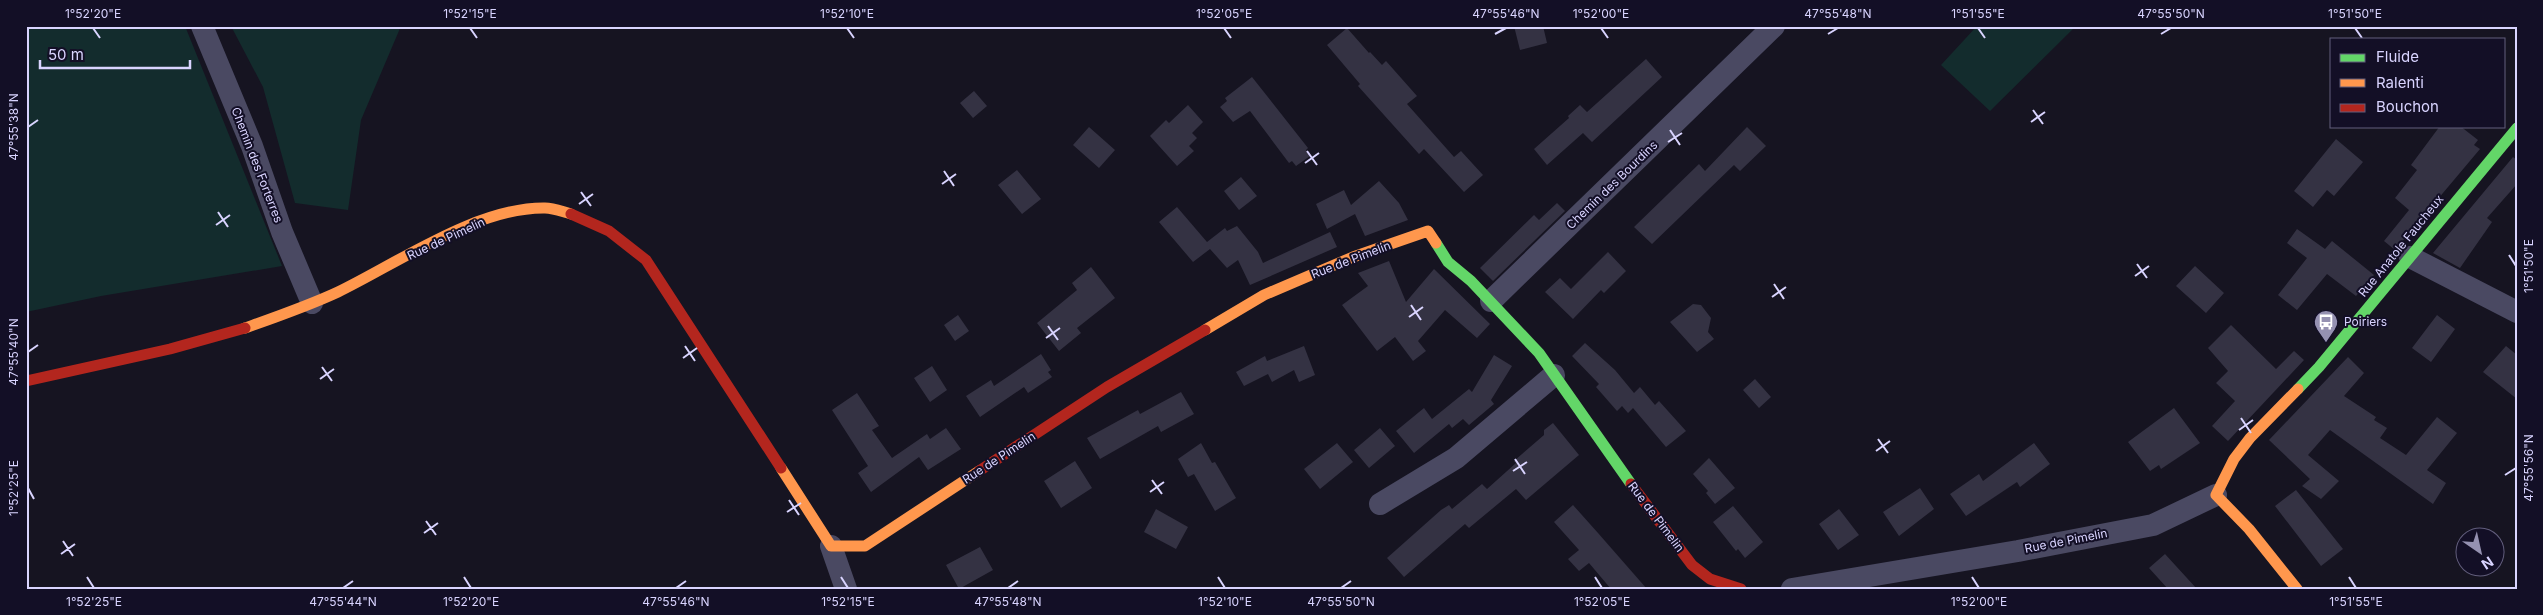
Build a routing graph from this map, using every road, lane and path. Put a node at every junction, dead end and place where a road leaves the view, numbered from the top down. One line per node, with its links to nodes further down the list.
1 (202, 26): 6 (street, Chemin des Forterres)
2 (1774, 26): 5 (street, Chemin des Bourdins)
3 (2517, 128): 4 (street, Rue Anatole Faucheux)
4 (2410, 257): 7 (street); 10 (street, Rue Anatole Faucheux)
5 (1491, 301): 8 (street, Rue de Pimelin); 13 (street, Rue de Pimelin)
6 (312, 303): 9 (street, Rue de Pimelin); 12 (street, Rue de Pimelin)
7 (2517, 312)
8 (1554, 375): 11 (street); 15 (street, Rue de Pimelin)
9 (26, 381)
10 (2216, 495): 16 (street, Rue de Pimelin); 17 (street)
11 (1380, 504)
12 (831, 546): 13 (street); 14 (street)
13 (865, 546): 14 (street, Rue de Pimelin)
14 (843, 579)
15 (1741, 589)
16 (1792, 589)
17 (2297, 589)

